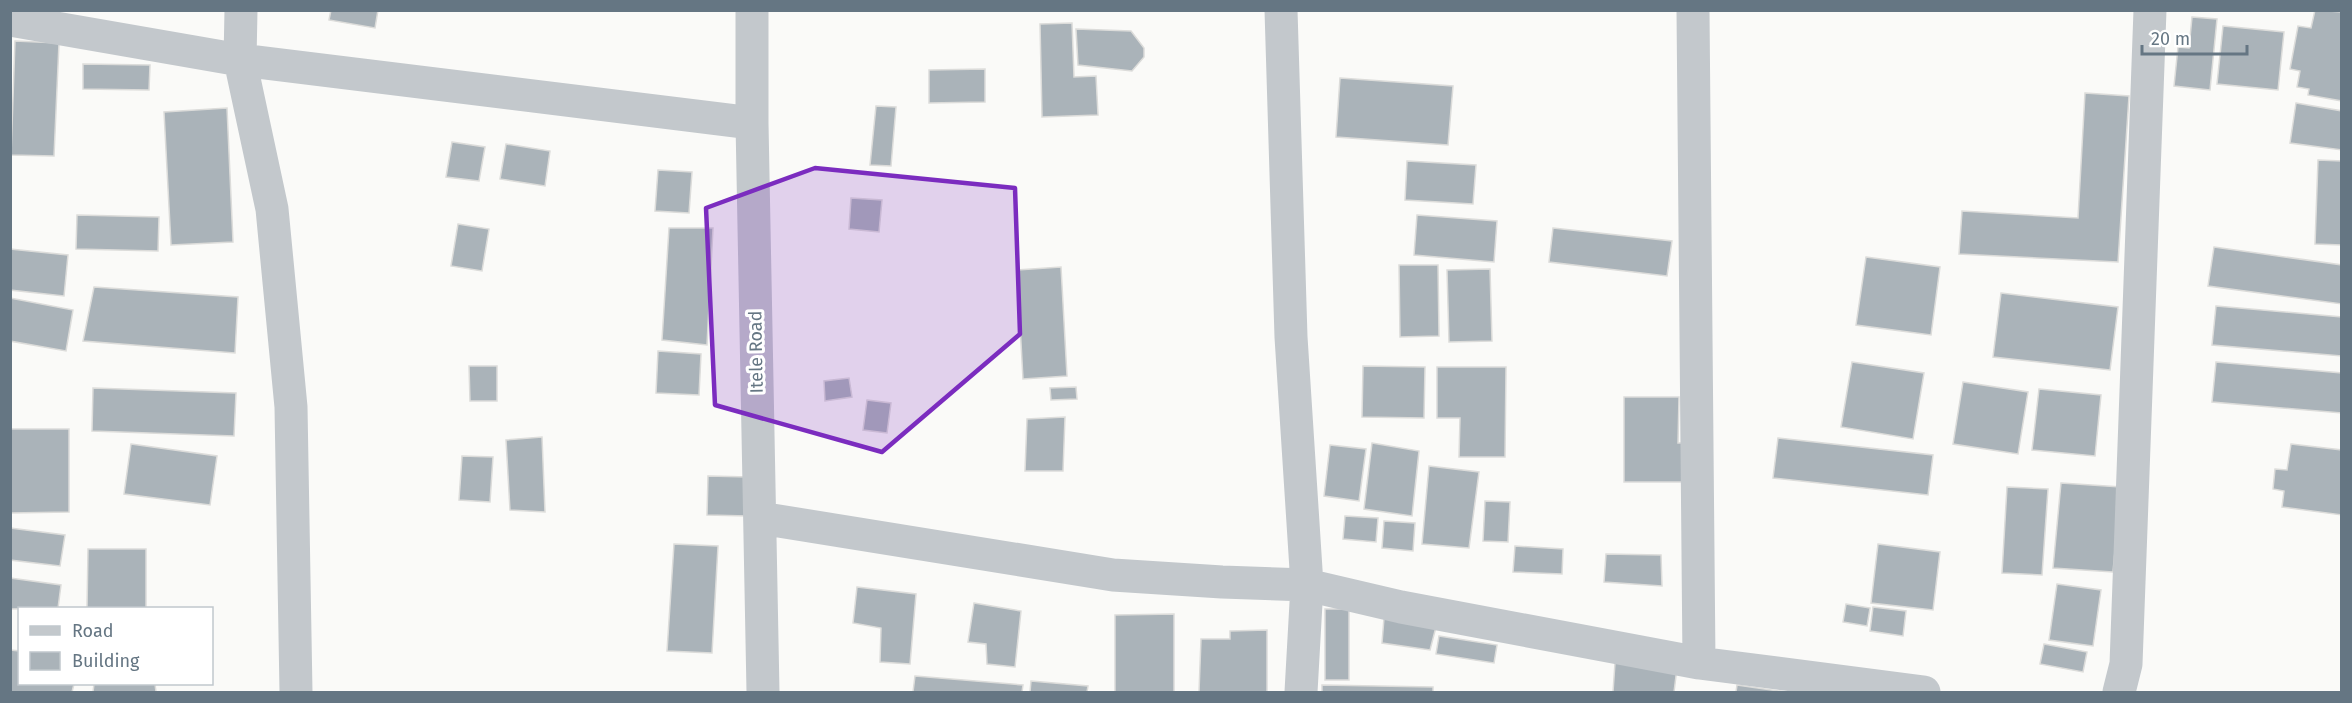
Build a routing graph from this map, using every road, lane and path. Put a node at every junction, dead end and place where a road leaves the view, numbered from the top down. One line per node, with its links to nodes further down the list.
1 (241, 10): 7 (street)
2 (752, 10): 8 (street, Itele Road)
3 (1281, 10): 10 (street)
4 (1693, 10): 11 (street)
5 (2150, 10): 16 (street)
6 (10, 20): 7 (street)
7 (240, 60): 8 (street); 12 (street)
8 (752, 123): 9 (street, Itele Road)
9 (760, 518): 10 (street); 13 (street, Itele Road)
10 (1308, 585): 11 (street); 14 (street)
11 (1700, 663): 15 (street)
12 (296, 693)
13 (763, 693)
14 (1301, 693)
15 (1924, 693)
16 (2119, 693)

